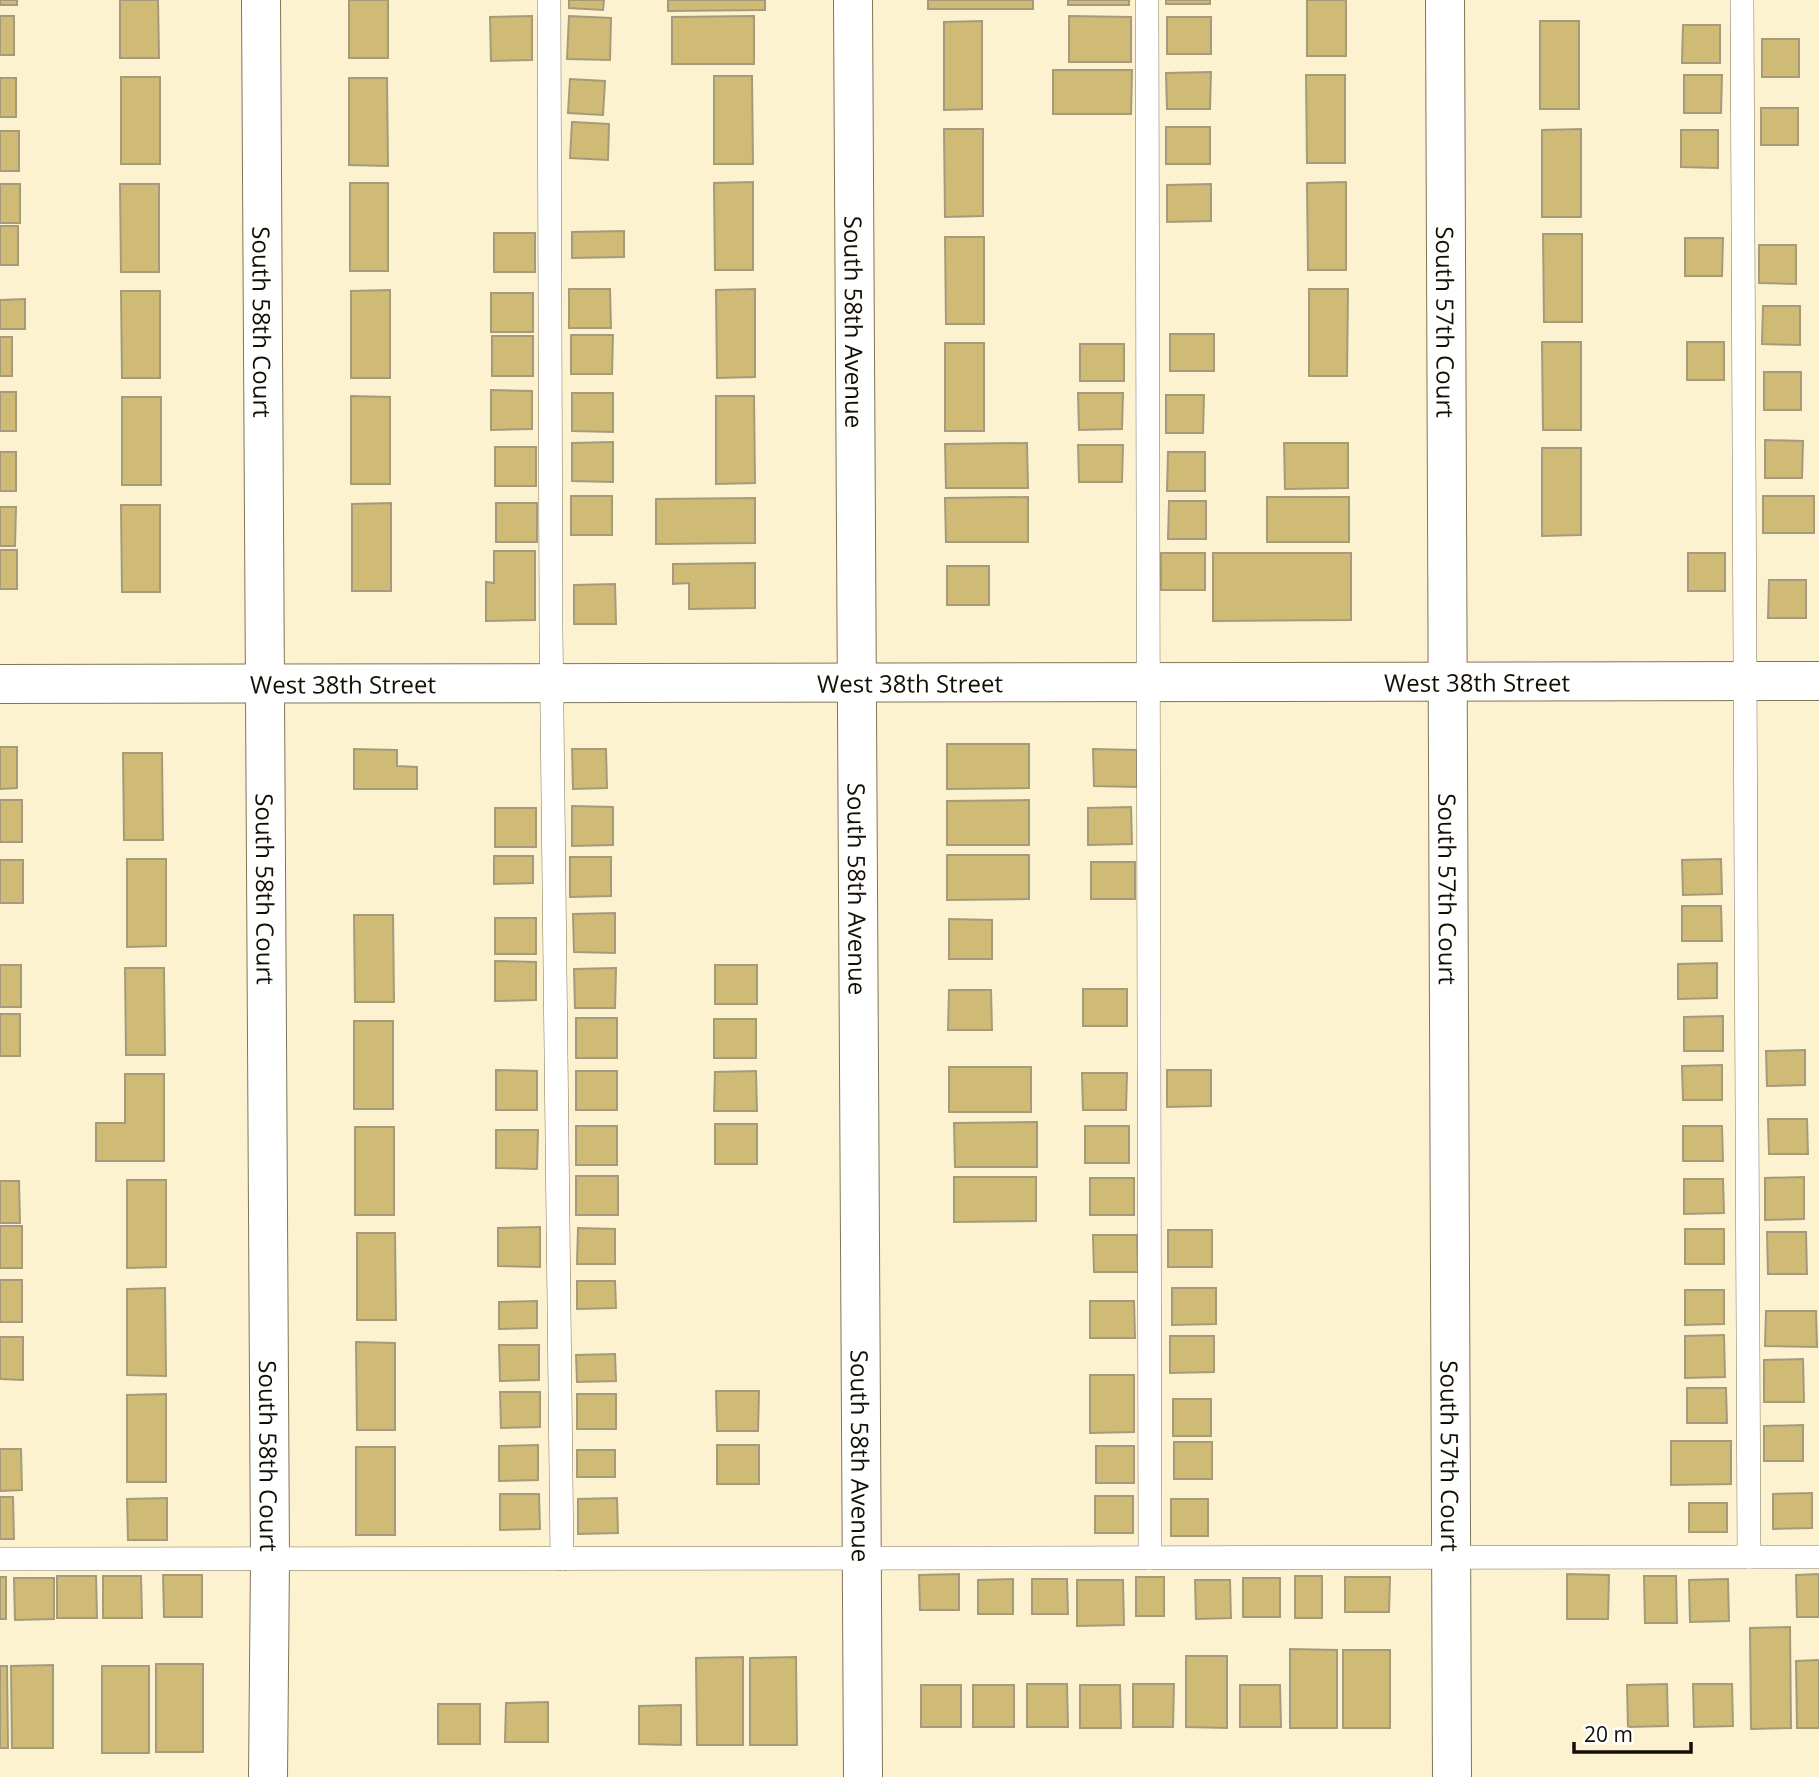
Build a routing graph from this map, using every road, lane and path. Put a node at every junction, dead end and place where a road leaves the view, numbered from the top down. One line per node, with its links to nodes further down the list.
1 (261, 0): 13 (street, South 58th Court)
2 (549, 0): 14 (lane)
3 (853, 0): 9 (street, South 58th Avenue)
4 (1147, 0): 10 (lane)
5 (1445, 0): 11 (street, South 57th Court)
6 (1742, 0): 7 (lane)
7 (1745, 681): 8 (street, West 38th Street); 11 (street, West 38th Street); 15 (lane)
8 (1819, 681)
9 (857, 682): 10 (street, West 38th Street); 14 (street, West 38th Street); 17 (street, South 58th Avenue)
10 (1150, 682): 11 (street, West 38th Street); 18 (lane)
11 (1447, 682): 19 (street, South 57th Court)
12 (0, 684): 13 (street, West 38th Street)
13 (265, 684): 14 (street, West 38th Street); 21 (street, South 58th Court)
14 (551, 684): 22 (lane)
15 (1749, 1557): 16 (lane); 19 (lane)
16 (1819, 1557)
17 (862, 1558): 18 (lane); 22 (lane); 24 (street, South 58th Avenue)
18 (1150, 1558): 19 (lane)
19 (1452, 1558): 25 (street, South 57th Court)
20 (0, 1559): 21 (lane)
21 (270, 1559): 22 (lane); 23 (street, South 58th Court)
22 (562, 1559)
23 (268, 1777)
24 (863, 1777)
25 (1452, 1777)

